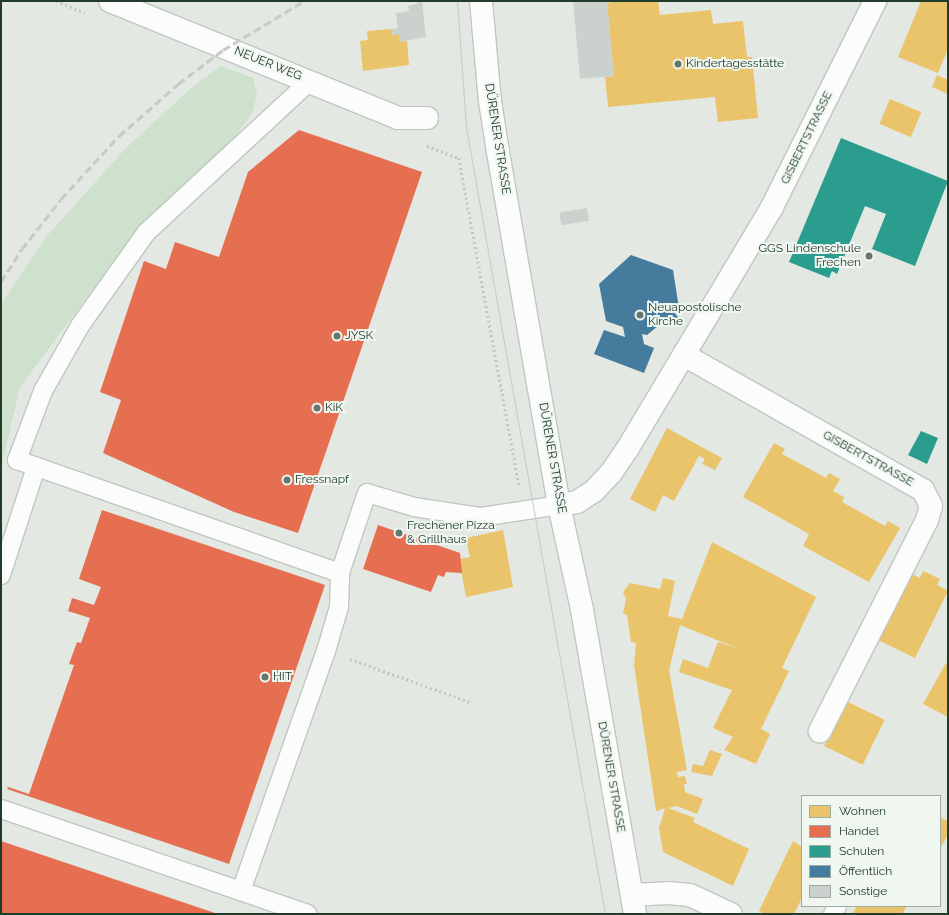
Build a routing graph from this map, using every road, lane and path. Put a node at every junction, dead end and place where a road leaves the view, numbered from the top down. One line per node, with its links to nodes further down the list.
1 (56, 1): 5 (path)
2 (110, 1): 6 (street, NEUER WEG)
3 (481, 1): 11 (street, DÜRENER STRASSE)
4 (875, 1): 9 (street, GISBERTSTRASSE)
5 (93, 16)
6 (310, 81): 7 (street, NEUER WEG); 10 (lane)
7 (427, 118)
8 (423, 144): 12 (path)
9 (684, 356): 11 (street, GISBERTSTRASSE); 17 (street, GISBERTSTRASSE)
10 (36, 467): 13 (lane); 14 (lane)
11 (559, 505): 12 (lane); 20 (street, DÜRENER STRASSE)
12 (524, 509): 13 (lane)
13 (340, 573): 15 (lane)
14 (1, 575)
15 (326, 651): 16 (path); 19 (lane)
16 (470, 702)
17 (820, 731)
18 (1, 809): 19 (lane)
19 (241, 891): 21 (lane)
20 (634, 904): 22 (street)
21 (308, 914)
22 (731, 914)

